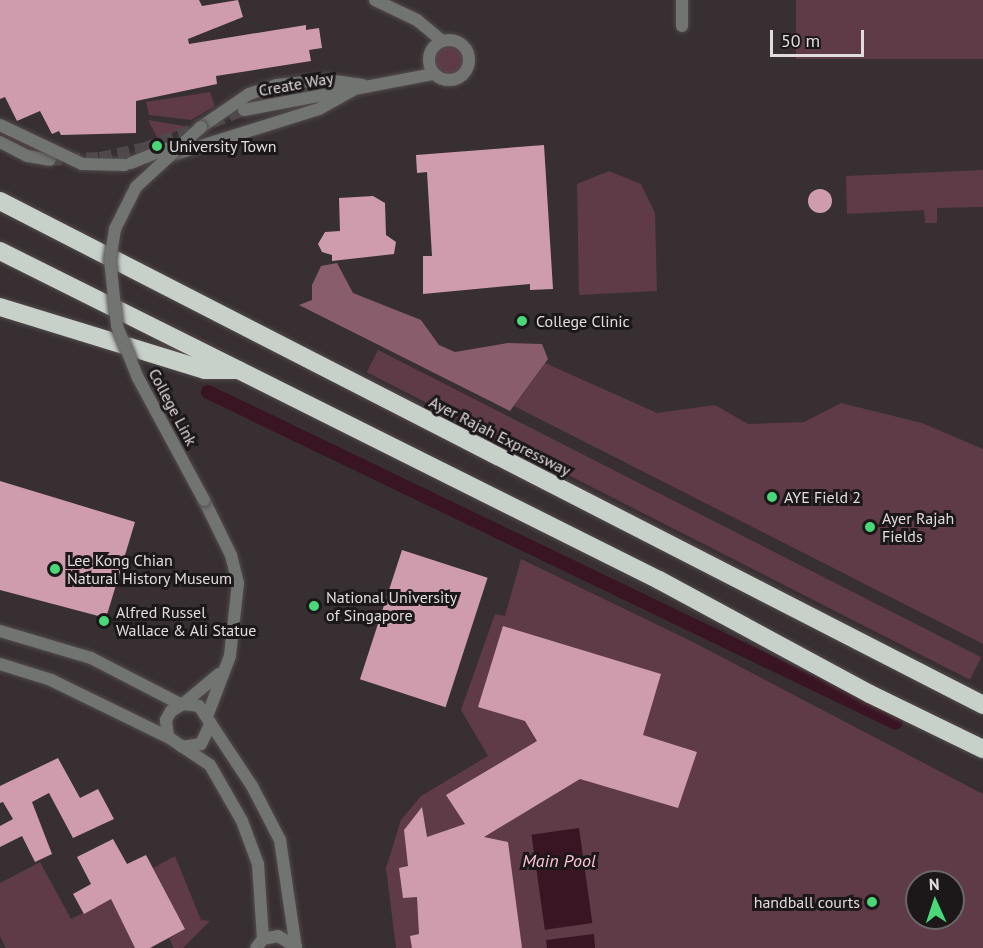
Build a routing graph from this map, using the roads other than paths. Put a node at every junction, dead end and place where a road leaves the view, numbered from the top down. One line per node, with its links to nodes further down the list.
1 (375, 0): 4 (street, Create Way)
2 (682, 0): 3 (street)
3 (682, 26)
4 (442, 41): 5 (street); 5 (street, Create Way)
5 (433, 74): 6 (street, Create Way)
6 (379, 87): 7 (street, Create Way); 10 (street, College Link)
7 (353, 90): 8 (street, Create Way); 12 (street, Create Way, bridge)
8 (244, 110)
9 (0, 125): 10 (street, bridge)
10 (201, 127): 12 (street, College Link, bridge)
11 (0, 142): 13 (street)
12 (162, 159): 20 (street, College Link, bridge)
13 (50, 160)
14 (4, 201): 22 (highway, Ayer Rajah Expressway)
15 (0, 251): 17 (highway)
16 (0, 307): 17 (highway)
17 (239, 370): 25 (highway)
18 (0, 631): 21 (street)
19 (0, 664): 24 (street)
20 (219, 674): 21 (street); 23 (street, College Link)
21 (185, 701): 23 (street); 24 (street)
22 (983, 705)
23 (209, 718): 24 (street); 27 (street)
24 (173, 741): 26 (street)
25 (983, 749)
26 (260, 944): 27 (street)
27 (296, 948)

